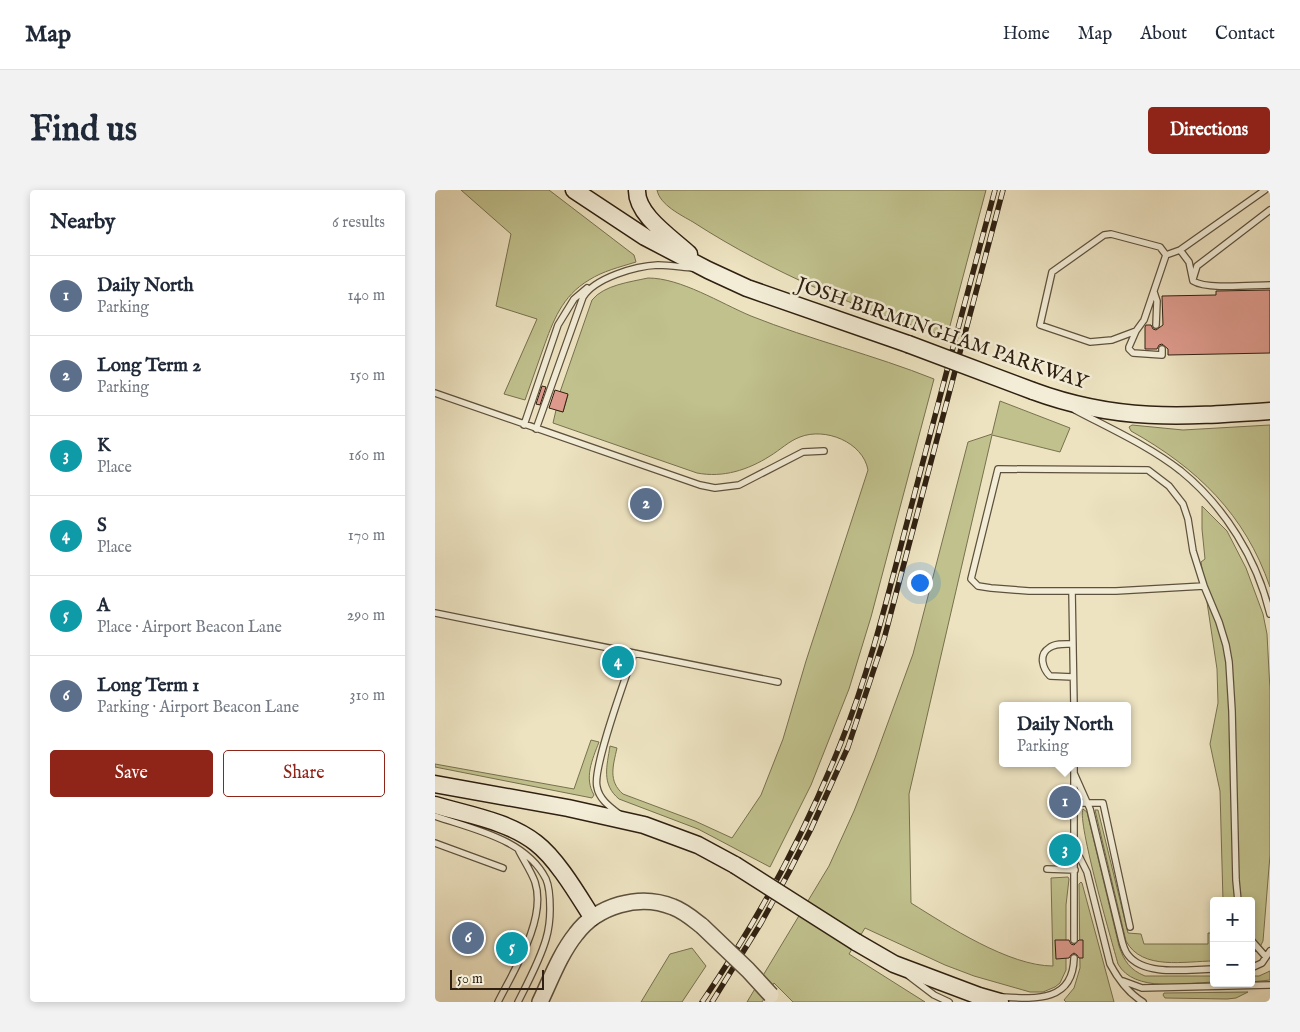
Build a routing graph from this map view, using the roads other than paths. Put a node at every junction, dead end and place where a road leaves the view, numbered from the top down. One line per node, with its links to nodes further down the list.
1 (574, 190): 6 (main road, JOSH BIRMINGHAM PARKWAY)
2 (585, 190): 6 (main road, JOSH BIRMINGHAM PARKWAY)
3 (637, 190): 11 (main road)
4 (1265, 190): 7 (lane)
5 (1270, 210): 10 (lane)
6 (617, 220): 11 (main road, JOSH BIRMINGHAM PARKWAY)
7 (1180, 250): 8 (lane); 9 (lane)
8 (1166, 255): 15 (lane); 17 (lane)
9 (1189, 262): 10 (lane); 12 (lane)
10 (1197, 266): 12 (lane)
11 (708, 270): 13 (lane); 20 (main road, JOSH BIRMINGHAM PARKWAY, bridge)
12 (1193, 281): 14 (lane)
13 (594, 285): 22 (lane); 23 (lane)
14 (1270, 285)
15 (1154, 292): 16 (lane); 17 (lane)
16 (1156, 325)
17 (1136, 331): 18 (lane)
18 (1162, 349)
19 (435, 393): 22 (lane)
20 (1052, 398): 21 (main road, JOSH BIRMINGHAM PARKWAY); 28 (lane)
21 (1270, 411)
22 (524, 425): 23 (lane)
23 (536, 429): 24 (lane)
24 (824, 451)
25 (1204, 586): 26 (lane); 26 (lane); 48 (lane)
26 (1072, 591): 29 (lane)
27 (435, 613): 30 (lane)
28 (1270, 614)
29 (1073, 644): 31 (lane); 31 (lane)
30 (634, 653): 32 (lane); 41 (lane)
31 (1073, 677): 33 (lane)
32 (778, 682)
33 (1074, 702)
34 (1074, 767): 35 (lane)
35 (1074, 773): 37 (lane); 38 (lane)
36 (435, 784): 41 (main road)
37 (1075, 803): 38 (lane); 43 (lane)
38 (1087, 803): 50 (lane); 58 (lane)
39 (435, 805): 49 (main road)
40 (435, 816): 44 (lane)
41 (631, 822): 56 (main road, bridge)
42 (435, 843): 45 (lane)
43 (1075, 848): 47 (lane); 59 (lane)
44 (518, 849): 63 (lane); 64 (lane)
45 (503, 868)
46 (1047, 869): 47 (lane)
47 (1075, 870): 51 (lane)
48 (1238, 897)
49 (592, 917): 62 (street, bridge); 65 (street)
50 (1131, 927)
51 (1074, 940)
52 (1253, 942): 55 (lane)
53 (1270, 951): 55 (lane)
54 (1074, 958): 61 (lane)
55 (1266, 958): 57 (lane)
56 (894, 964): 61 (main road); 66 (lane)
57 (1255, 966)
58 (1210, 969)
59 (1121, 980): 60 (lane); 68 (lane)
60 (1270, 985)
61 (979, 996): 67 (main road)
62 (774, 998)
63 (498, 1002)
64 (518, 1002)
65 (540, 1002)
66 (949, 1002)
67 (1000, 1002)
68 (1143, 1002)

